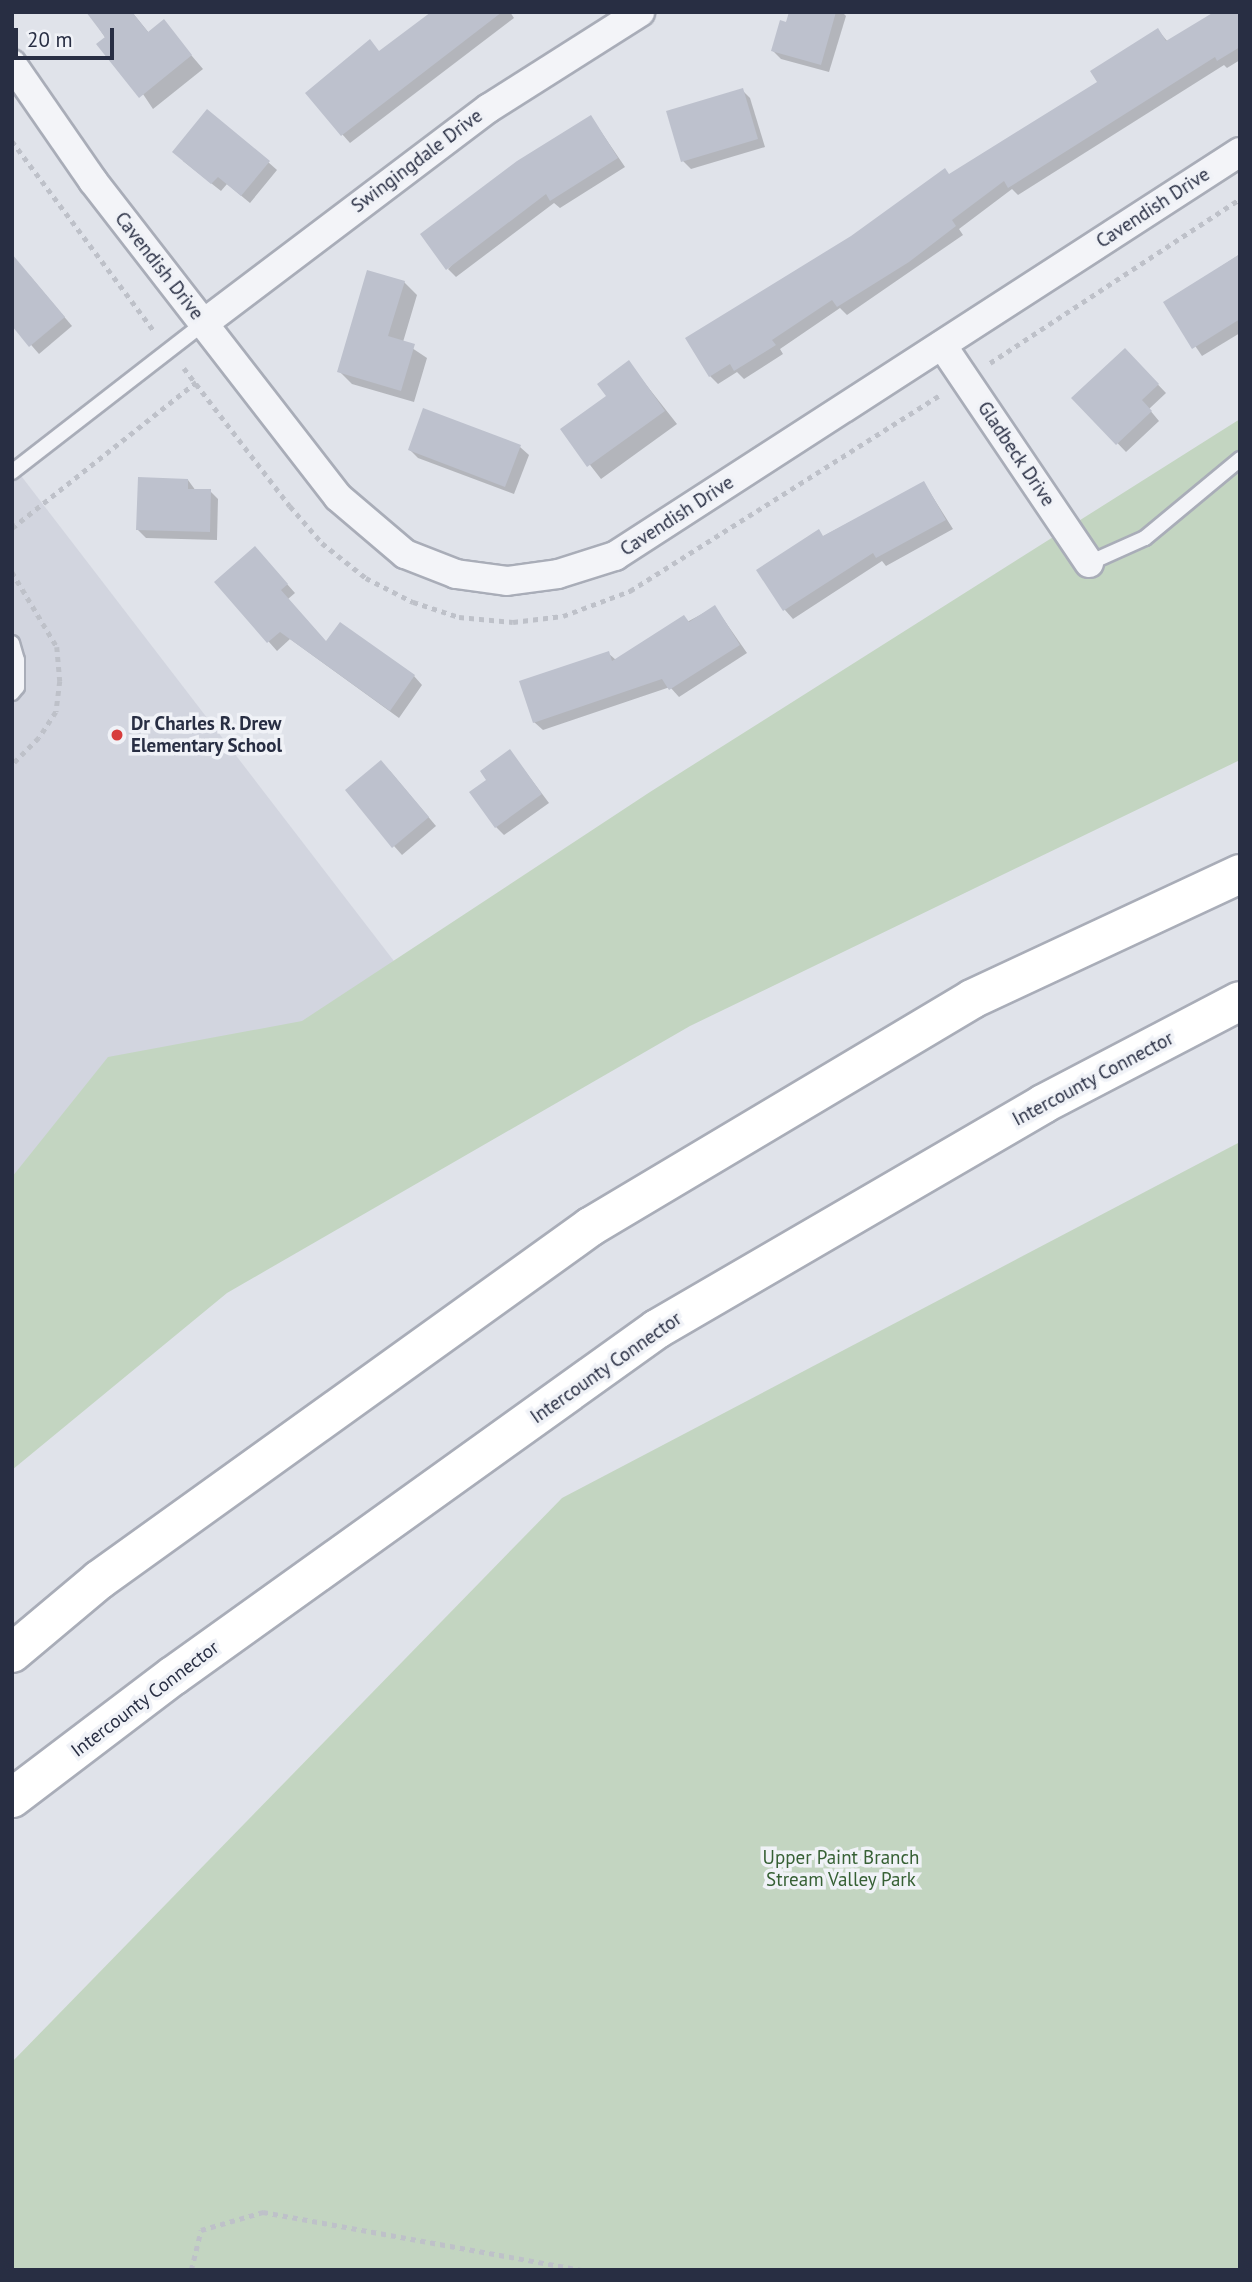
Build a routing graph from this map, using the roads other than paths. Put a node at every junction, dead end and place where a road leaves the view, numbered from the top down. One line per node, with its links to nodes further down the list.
1 (640, 12): 4 (street, Swingingdale Drive)
2 (12, 64): 4 (street, Cavendish Drive)
3 (1240, 152): 5 (street, Cavendish Drive)
4 (203, 324): 5 (street, Cavendish Drive); 7 (lane)
5 (942, 345): 8 (street, Gladbeck Drive)
6 (1240, 459): 8 (lane)
7 (12, 472)
8 (1089, 563)
9 (12, 643): 10 (lane)
10 (12, 693)
11 (1240, 874): 13 (highway)
12 (1240, 1001): 14 (highway, Intercounty Connector)
13 (12, 1653)
14 (12, 1798)

